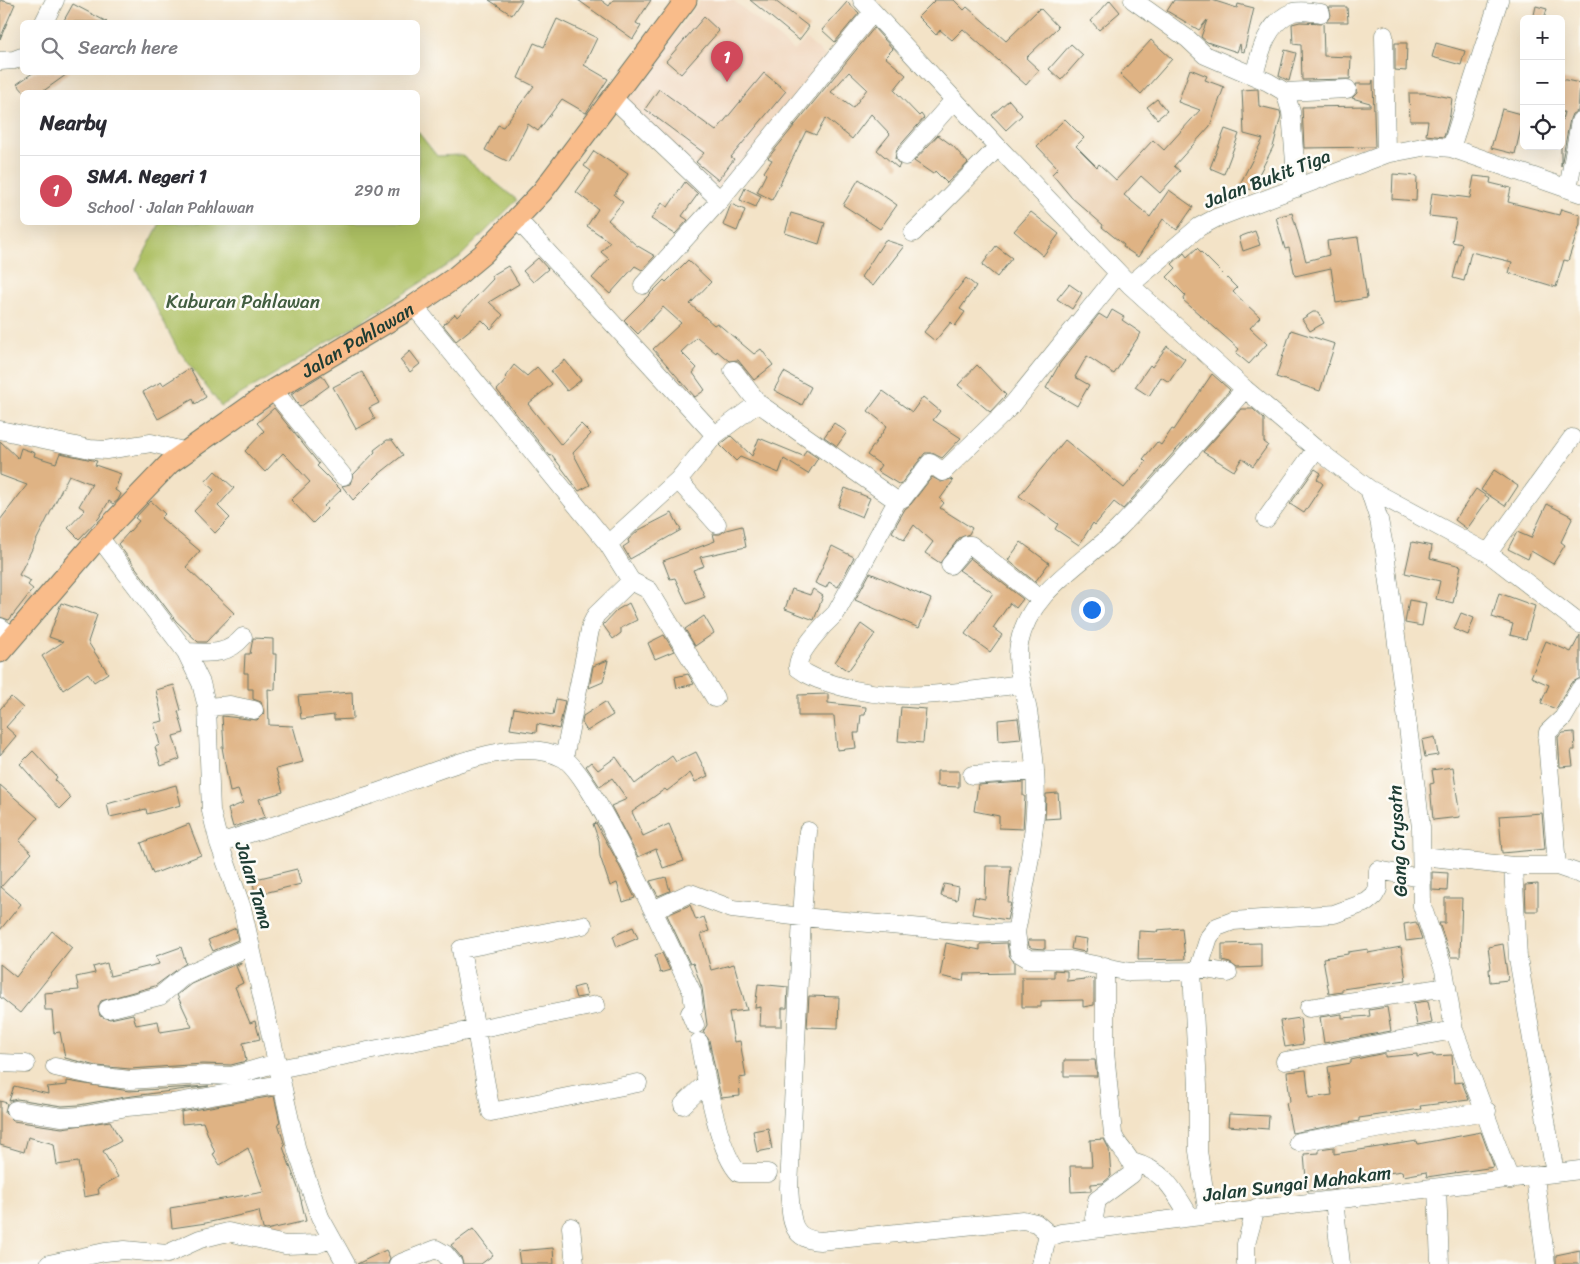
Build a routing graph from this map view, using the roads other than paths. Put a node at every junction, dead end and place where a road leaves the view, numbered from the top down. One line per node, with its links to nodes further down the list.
1 (55, 0): 7 (street)
2 (686, 0): 14 (main road, Jalan Pahlawan)
3 (1133, 0): 11 (street)
4 (1499, 0): 18 (street)
5 (868, 6): 15 (street); 23 (street)
6 (1321, 13): 11 (street)
7 (45, 20)
8 (1384, 34): 19 (street)
9 (20, 57): 10 (street)
10 (0, 62)
11 (1254, 76): 13 (street)
12 (1347, 89): 13 (street)
13 (1284, 92): 21 (street)
14 (613, 98): 23 (street); 24 (main road, Jalan Pahlawan)
15 (950, 105): 17 (street); 20 (street)
16 (1580, 121): 22 (street)
17 (998, 147): 25 (street); 26 (street)
18 (1451, 148): 19 (street, Jalan Bukit Tiga); 22 (street, Jalan Bukit Tiga)
19 (1386, 154): 21 (street, Jalan Bukit Tiga)
20 (905, 156)
21 (1297, 188): 26 (street, Jalan Bukit Tiga)
22 (1574, 191)
23 (720, 200): 27 (street)
24 (517, 220): 28 (main road, Jalan Pahlawan); 34 (street)
25 (912, 233)
26 (1124, 280): 30 (street); 41 (street, Jalan Bukit Tiga)
27 (643, 285)
28 (414, 306): 31 (main road, Jalan Pahlawan); 45 (street)
29 (733, 370): 32 (street)
30 (1245, 389): 36 (street); 49 (street)
31 (273, 390): 37 (main road, Jalan Pahlawan); 38 (street)
32 (758, 402): 34 (street); 41 (street)
33 (0, 430): 37 (street)
34 (715, 436): 39 (street)
35 (1572, 438): 46 (street)
36 (1316, 449): 40 (street); 42 (street)
37 (186, 452): 44 (main road, Jalan Pahlawan)
38 (343, 476)
39 (678, 480): 43 (street); 45 (street)
40 (1369, 489): 46 (street); 64 (street, Gang Crysatn)
41 (898, 501): 54 (street)
42 (1266, 518)
43 (717, 524)
44 (99, 537): 52 (main road, Jalan Pahlawan); 53 (street, Jalan Tama)
45 (608, 544): 48 (street)
46 (1488, 553): 50 (street)
47 (950, 565): 49 (street)
48 (631, 580): 56 (street); 59 (street)
49 (1040, 599): 54 (street)
50 (1580, 624)
51 (243, 637): 53 (street)
52 (4, 639)
53 (186, 652): 57 (street, Jalan Tama)
54 (1021, 684): 60 (street)
55 (1580, 689): 66 (street)
56 (715, 698)
57 (207, 707): 58 (street); 63 (street, Jalan Tama)
58 (254, 710)
59 (564, 758): 63 (street); 69 (street)
60 (1035, 771): 61 (street); 72 (street)
61 (972, 775)
62 (808, 831): 70 (street)
63 (219, 843): 73 (street, Jalan Tama)
64 (1423, 856): 65 (street); 68 (street, Gang Crysatn)
65 (1513, 866): 66 (street); 97 (street)
66 (1557, 866): 67 (street)
67 (1580, 874)
68 (1421, 878): 75 (street); 77 (street, Gang Crysatn)
69 (653, 910): 70 (street); 88 (street)
70 (802, 917): 72 (street); 106 (street)
71 (583, 925): 81 (street)
72 (1016, 932): 74 (street)
73 (251, 946): 80 (street); 87 (street, Jalan Tama)
74 (1105, 966): 75 (street); 94 (street)
75 (1196, 970): 76 (street); 103 (street)
76 (1228, 973)
77 (1447, 987): 79 (street); 82 (street, Gang Crysatn)
78 (596, 1005): 81 (street)
79 (1309, 1008)
80 (108, 1009)
81 (476, 1029): 87 (street); 89 (street)
82 (1454, 1030): 83 (street); 92 (street, Gang Crysatn)
83 (1285, 1061)
84 (0, 1063): 85 (street)
85 (26, 1064)
86 (55, 1067): 87 (street)
87 (279, 1072): 91 (street); 107 (street, Jalan Tama)
88 (707, 1082): 90 (street); 96 (street)
89 (638, 1083)
90 (683, 1105)
91 (15, 1110)
92 (1487, 1111): 93 (street); 99 (street, Gang Crysatn)
93 (1298, 1142)
94 (1132, 1162): 103 (street); 105 (street)
95 (1580, 1170): 97 (street, Jalan Sungai Mahakam)
96 (768, 1173)
97 (1555, 1173): 98 (street, Jalan Sungai Mahakam)
98 (1535, 1177): 99 (street, Jalan Sungai Mahakam); 117 (street)
99 (1510, 1180): 100 (street, Jalan Sungai Mahakam)
100 (1437, 1188): 101 (street, Jalan Sungai Mahakam); 116 (street)
101 (1334, 1200): 102 (street, Jalan Sungai Mahakam); 115 (street)
102 (1256, 1208): 103 (street, Jalan Sungai Mahakam); 114 (street)
103 (1199, 1216): 105 (street, Jalan Sungai Mahakam)
104 (571, 1227): 112 (street)
105 (1098, 1228): 106 (street, Jalan Sungai Mahakam)
106 (1050, 1235): 113 (street)
107 (330, 1239): 108 (street); 109 (street, Jalan Tama)
108 (49, 1264)
109 (346, 1264)
110 (398, 1264): 111 (street)
111 (453, 1264)
112 (575, 1264)
113 (1041, 1264)
114 (1246, 1264)
115 (1341, 1264)
116 (1440, 1264)
117 (1546, 1264)

